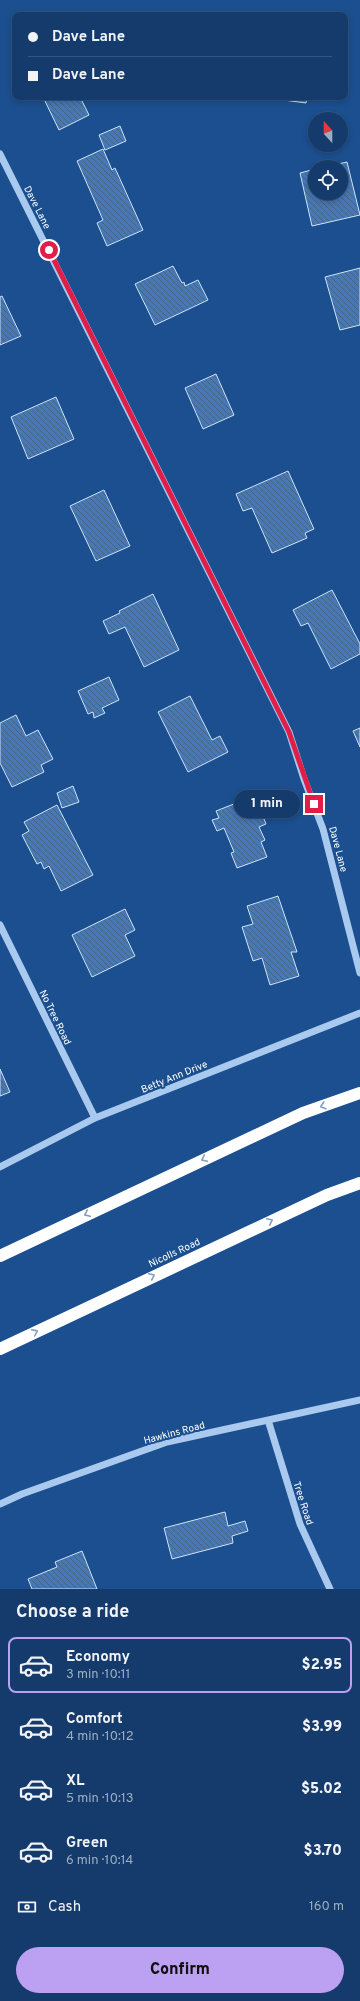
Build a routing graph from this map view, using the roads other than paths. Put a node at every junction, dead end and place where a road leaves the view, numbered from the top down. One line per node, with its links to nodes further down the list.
1 (0, 154): 3 (street, Dave Lane)
2 (0, 925): 6 (street, No Tree Road)
3 (360, 973)
4 (360, 1013): 6 (street, Betty Ann Drive)
5 (360, 1093): 9 (highway, one-way to 9)
6 (95, 1118): 7 (street, Betty Ann Drive)
7 (0, 1167)
8 (360, 1183): 10 (highway, Nicolls Road, one-way to 8)
9 (0, 1256)
10 (0, 1348)
11 (360, 1400): 12 (street, Hawkins Road)
12 (268, 1420): 13 (street, Hawkins Road); 14 (street, Tree Road)
13 (0, 1504)
14 (330, 1589)

